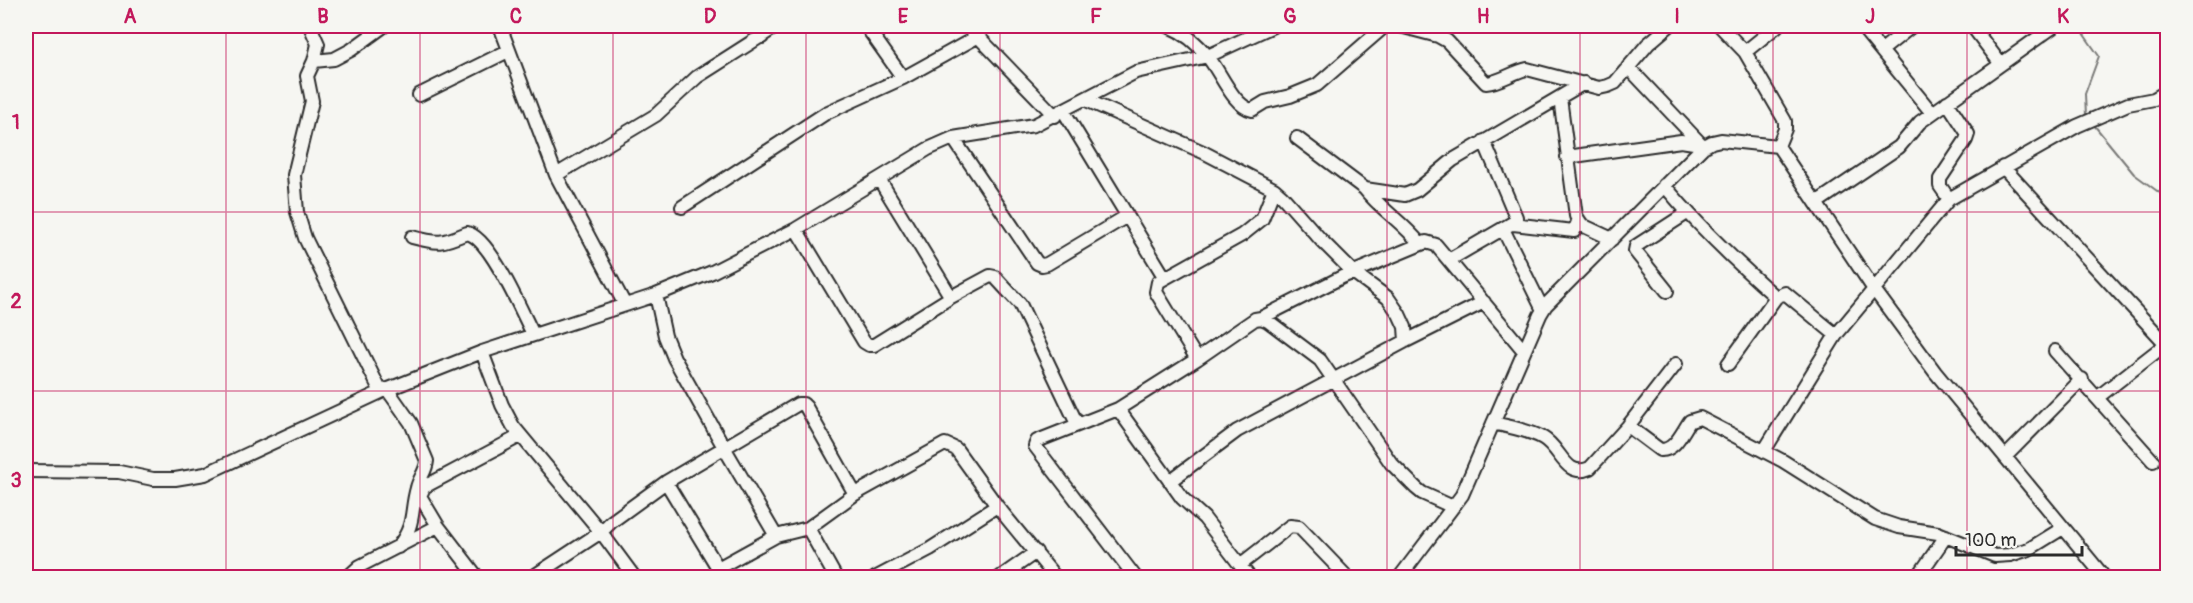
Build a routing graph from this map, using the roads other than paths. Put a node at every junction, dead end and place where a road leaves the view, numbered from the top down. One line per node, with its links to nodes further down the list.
1 (310, 26): 25 (street)
2 (384, 26): 25 (street)
3 (500, 26): 22 (street)
4 (755, 26): 19 (street)
5 (777, 26): 19 (street)
6 (866, 26): 28 (street)
7 (968, 26): 20 (street)
8 (1168, 26): 24 (street)
9 (1273, 26): 24 (street)
10 (1385, 26): 24 (street)
11 (1400, 26): 29 (street)
12 (1669, 26): 27 (street)
13 (1720, 26): 23 (street)
14 (1777, 26): 23 (street)
15 (1861, 26): 21 (street)
16 (1912, 26): 21 (street)
17 (1972, 26): 26 (street)
18 (2054, 27): 26 (street)
19 (762, 37): 44 (street)
20 (977, 37): 28 (street); 35 (street)
21 (1882, 50): 36 (street)
22 (508, 51): 31 (street); 44 (street)
23 (1745, 52): 41 (street)
24 (1208, 56): 33 (street)
25 (314, 61): 84 (street)
26 (2000, 63): 34 (street)
27 (1628, 67): 29 (street); 40 (street)
28 (903, 78): 51 (street)
29 (1584, 83): 32 (street)
30 (2168, 90): 43 (street)
31 (419, 95)
32 (1560, 98): 39 (street); 42 (street)
33 (1084, 99): 35 (street); 48 (street)
34 (1947, 102): 36 (street); 49 (street)
35 (1059, 113): 37 (street); 53 (street)
36 (1932, 113): 50 (street)
37 (953, 138): 45 (street); 53 (street)
38 (1297, 138): 47 (street)
39 (1484, 141): 47 (street); 55 (street)
40 (1704, 144): 41 (street); 42 (street); 46 (street)
41 (1778, 147): 50 (street)
42 (1567, 157): 54 (street)
43 (2003, 168): 49 (street); 75 (street)
44 (556, 175): 69 (street)
45 (879, 179): 56 (street); 66 (street)
46 (1664, 185): 52 (street); 58 (street)
47 (1363, 187): 59 (street)
48 (1274, 189): 61 (street); 62 (street)
49 (1949, 200): 63 (street)
50 (1816, 203): 63 (street)
51 (682, 207)
52 (1687, 213): 64 (street); 67 (street)
53 (1127, 216): 62 (street)
54 (1578, 222): 55 (street); 58 (street)
55 (1508, 226): 60 (street); 70 (street)
56 (795, 230): 65 (street); 66 (street)
57 (412, 237): 72 (street)
58 (1612, 239): 70 (street)
59 (1420, 244): 60 (street); 61 (street)
60 (1449, 260): 68 (street)
61 (1353, 272): 71 (street); 74 (street)
62 (1165, 278): 79 (street)
63 (1873, 288): 73 (street); 93 (street)
64 (1667, 291)
65 (656, 295): 69 (street); 91 (street)
66 (951, 297): 88 (street)
67 (1776, 297): 73 (street); 81 (street)
68 (1484, 303): 74 (street); 76 (street)
69 (625, 305): 72 (street)
70 (1543, 310): 76 (street)
71 (1261, 318): 79 (street); 83 (street)
72 (533, 334): 78 (street)
73 (1836, 335): 92 (street)
74 (1406, 341): 83 (street)
75 (2167, 345): 85 (street)
76 (1524, 351): 87 (street)
77 (2055, 351): 82 (street)
78 (482, 352): 84 (street); 90 (street)
79 (1197, 359): 86 (street)
80 (1676, 364): 89 (street)
81 (1728, 364)
82 (2082, 379): 85 (street); 93 (street)
83 (1334, 381): 96 (street); 100 (street)
84 (384, 391): 95 (street); 107 (street)
85 (2098, 397): 94 (street)
86 (1118, 409): 88 (street); 96 (street)
87 (1493, 423): 89 (street); 100 (street)
88 (1077, 424): 118 (street)
89 (1628, 426): 92 (street)
90 (520, 436): 101 (street); 104 (street)
91 (724, 449): 97 (street); 98 (street); 105 (street)
92 (1764, 451): 106 (street)
93 (2005, 457): 103 (street)
94 (2153, 461)
95 (26, 471)
96 (1170, 481): 109 (street)
97 (666, 482): 104 (street); 105 (street)
98 (855, 494): 99 (street); 102 (street)
99 (998, 506): 108 (street); 115 (street)
100 (1453, 507): 121 (street)
101 (438, 526): 107 (street); 111 (street)
102 (808, 528): 105 (street); 114 (street)
103 (2063, 528): 106 (street); 123 (street)
104 (601, 532): 112 (street); 113 (street)
105 (776, 536)
106 (1946, 536): 122 (street)
107 (398, 547): 110 (street)
108 (1036, 552): 116 (street); 117 (street)
109 (1239, 565): 119 (street); 120 (street)
110 (346, 578)
111 (478, 578)
112 (531, 578)
113 (634, 578)
114 (836, 578)
115 (875, 578)
116 (999, 578)
117 (1056, 578)
118 (1136, 578)
119 (1250, 578)
120 (1348, 578)
121 (1399, 578)
122 (1917, 578)
123 (2105, 578)

